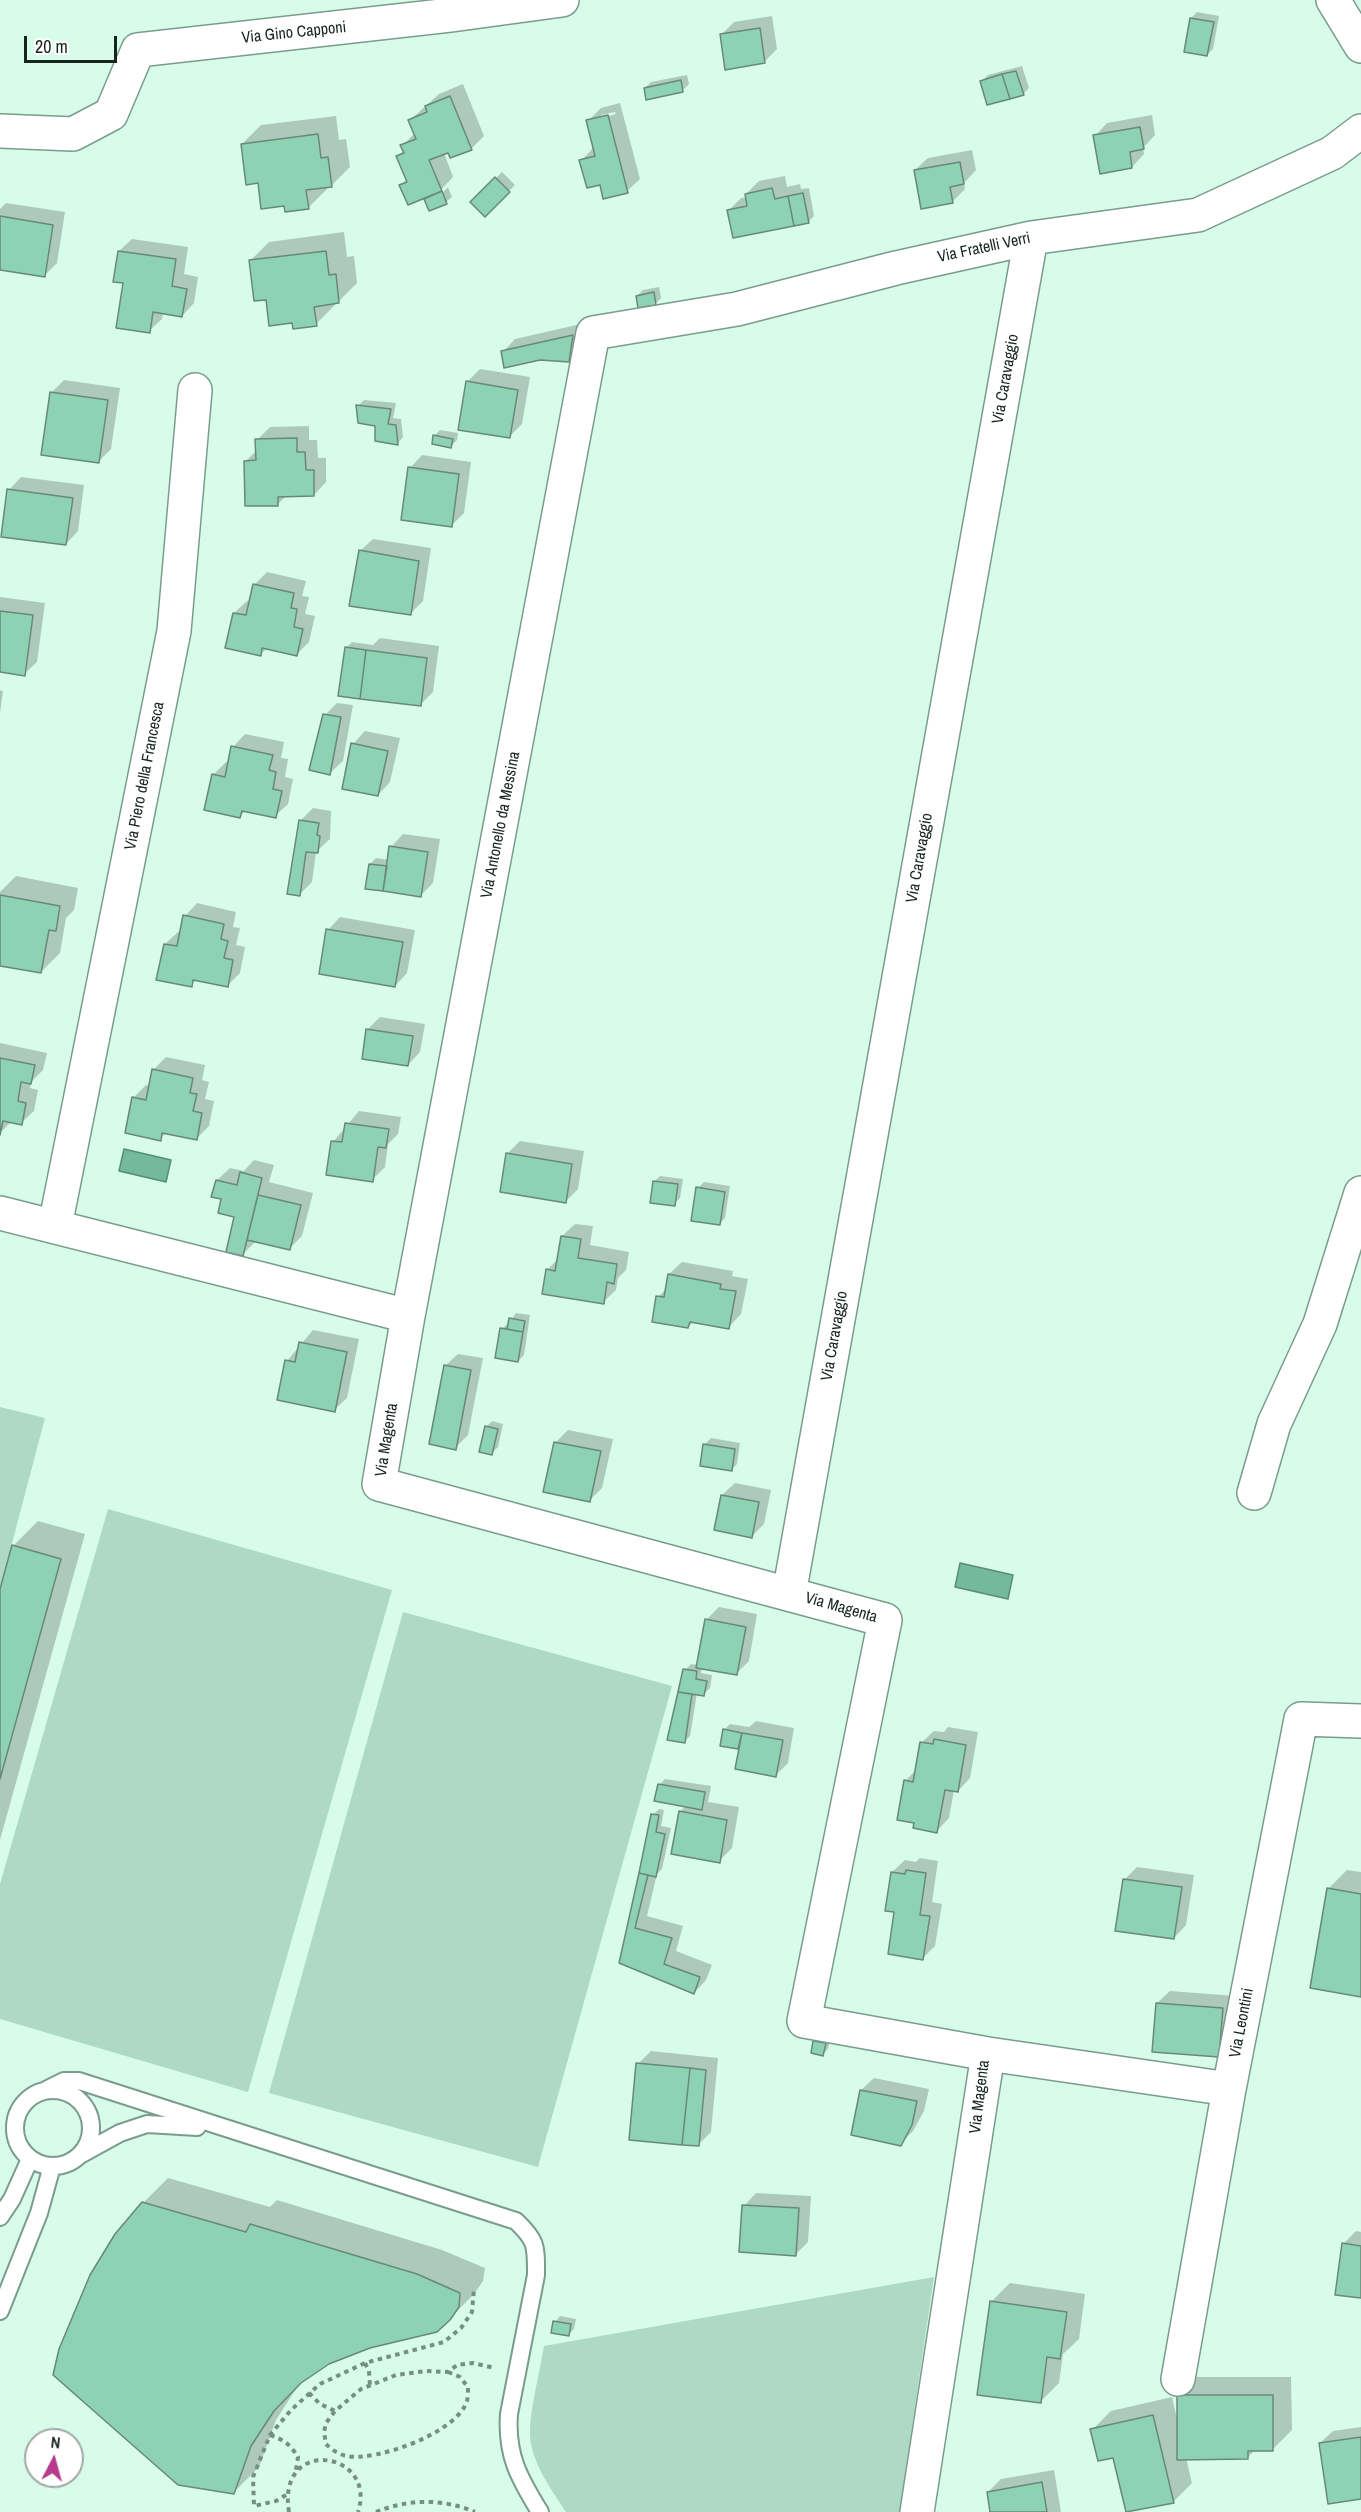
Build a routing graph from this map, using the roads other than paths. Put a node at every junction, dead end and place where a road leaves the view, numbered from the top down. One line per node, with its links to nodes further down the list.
1 (561, 0): 3 (street, Via Gino Capponi)
2 (1333, 0): 4 (street)
3 (448, 8): 5 (street, Via Gino Capponi)
4 (1361, 46)
5 (0, 131)
6 (1361, 131): 7 (street, Via Fratelli Verri)
7 (1031, 238): 8 (street, Via Fratelli Verri); 15 (street, Via Caravaggio)
8 (593, 333): 13 (street, Via Antonello da Messina)
9 (195, 390): 12 (street, Via Piero della Francesca)
10 (1361, 1193): 14 (street)
11 (0, 1212): 12 (street)
12 (55, 1226): 13 (street)
13 (408, 1316): 15 (street, Via Magenta)
14 (1254, 1493)
15 (789, 1594): 17 (street, Via Magenta)
16 (1361, 1721): 18 (street, Via Leontini)
17 (988, 2054): 18 (street); 28 (street, Via Magenta)
18 (1229, 2089): 26 (street, Via Leontini)
19 (46, 2090): 20 (lane); 21 (lane); 22 (lane)
20 (228, 2130): 21 (lane); 27 (lane)
21 (80, 2156): 23 (lane)
22 (30, 2159): 23 (lane); 24 (lane)
23 (52, 2166): 25 (lane)
24 (0, 2217)
25 (0, 2312)
26 (1178, 2379)
27 (540, 2512)
28 (918, 2512)

